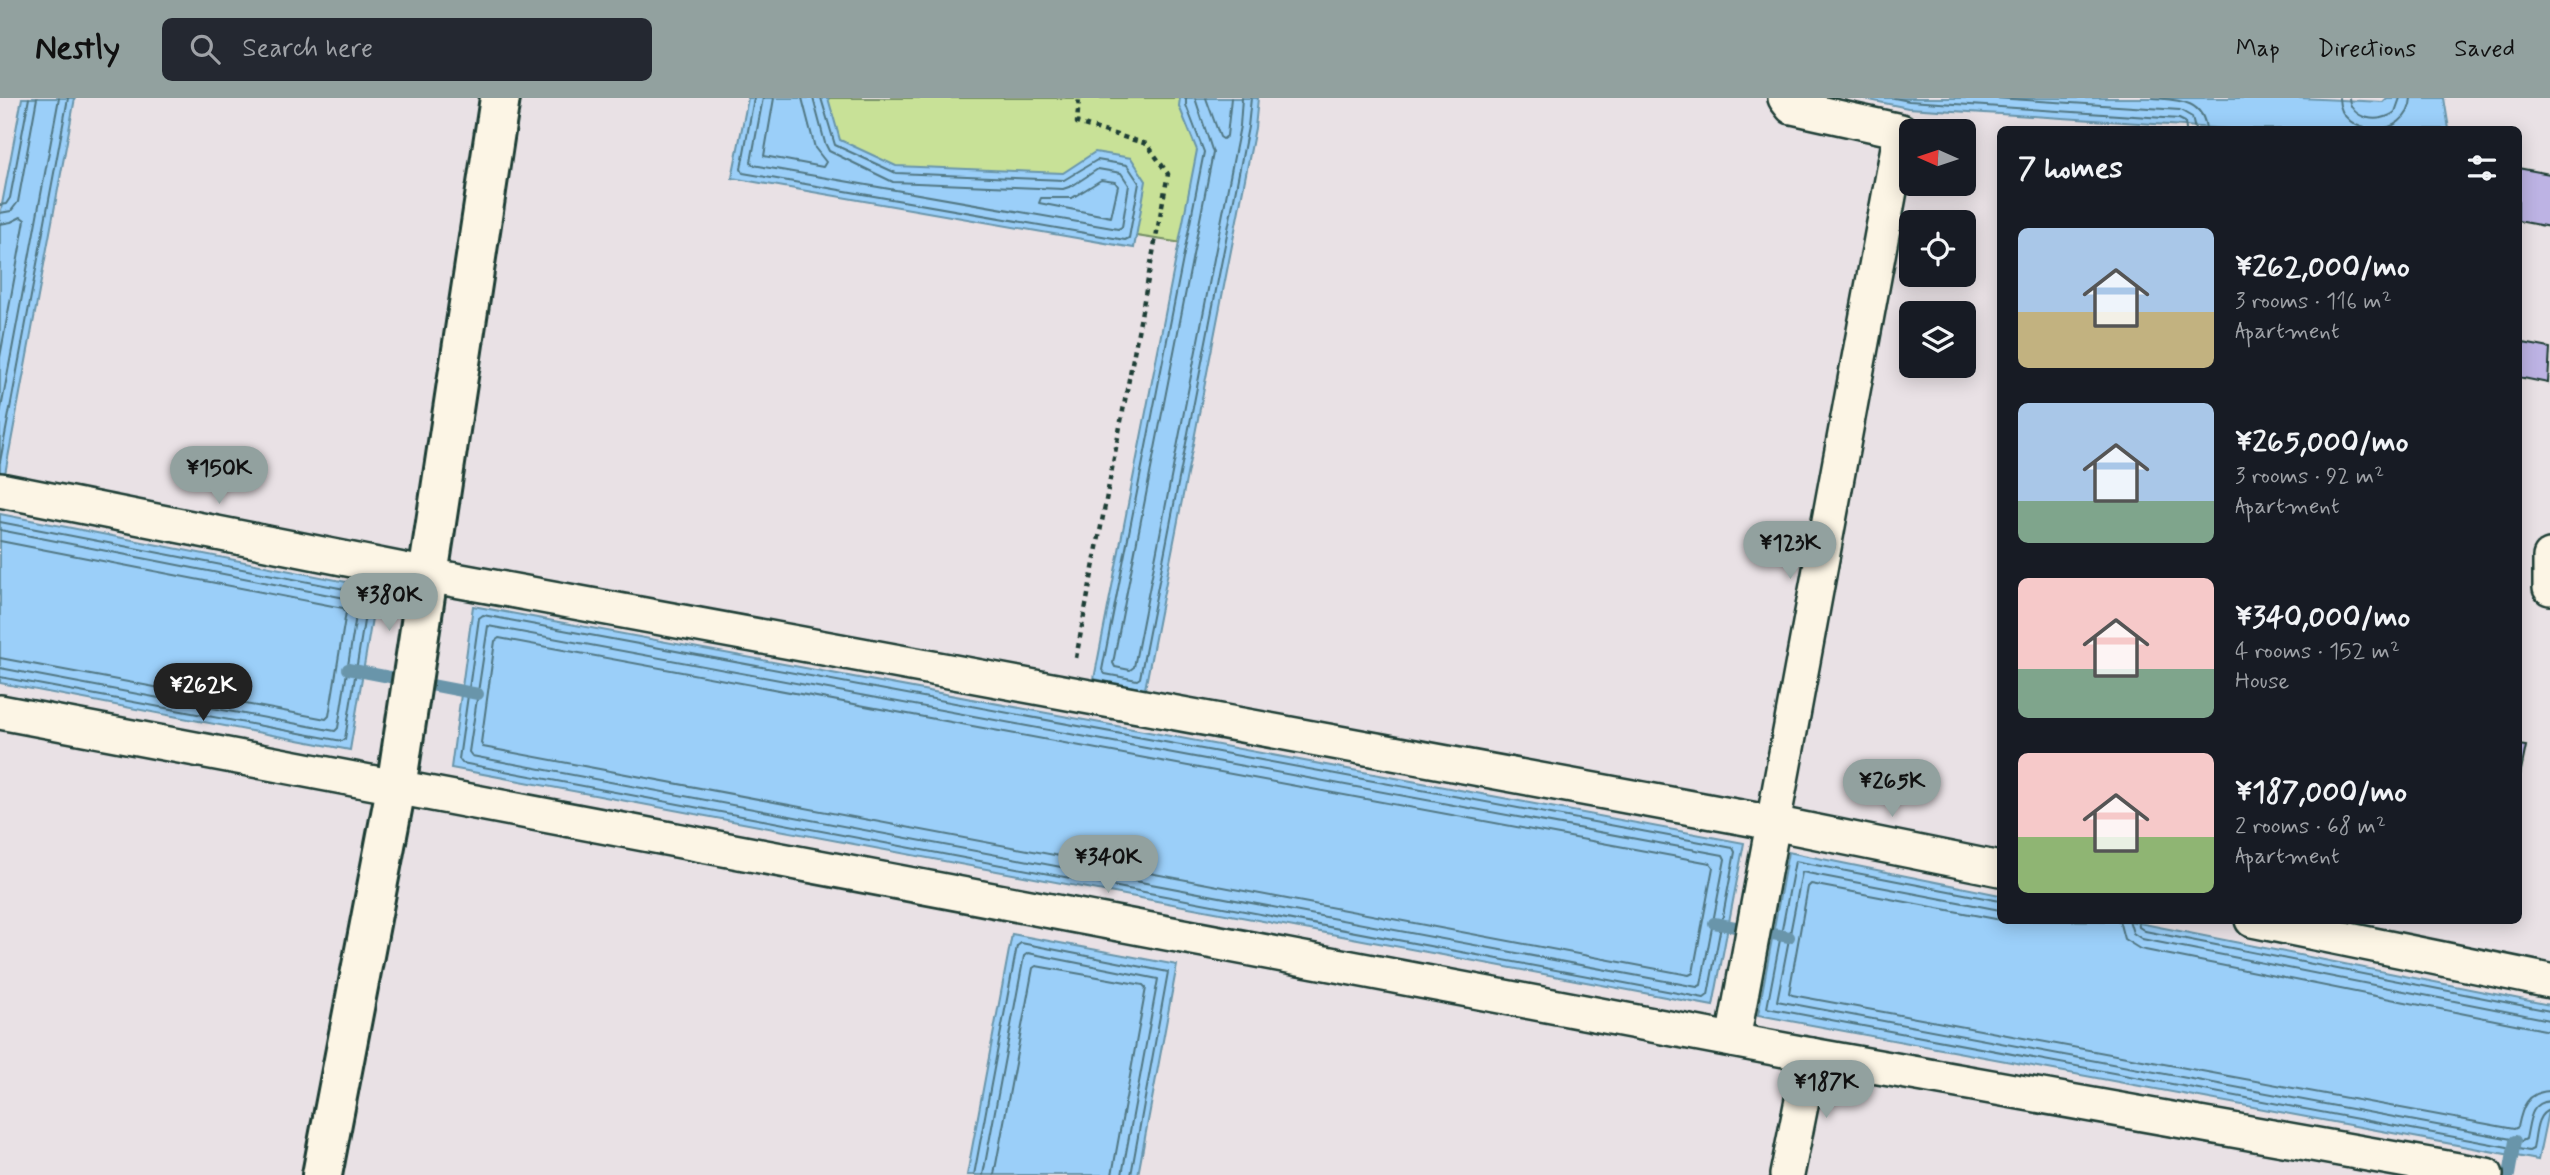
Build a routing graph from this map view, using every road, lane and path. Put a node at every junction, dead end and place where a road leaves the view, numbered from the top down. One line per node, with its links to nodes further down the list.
1 (500, 98): 7 (street)
2 (1079, 98): 9 (path)
3 (1785, 98): 12 (street)
4 (0, 490): 7 (street)
5 (2550, 557): 6 (street)
6 (2550, 567): 8 (street)
7 (428, 575): 9 (street); 11 (street)
8 (2550, 588)
9 (1070, 693): 12 (street)
10 (0, 712): 11 (street)
11 (396, 788): 16 (street); 18 (street)
12 (1773, 823): 13 (street); 16 (street)
13 (1997, 868)
14 (2272, 924): 15 (street)
15 (2550, 981)
16 (1733, 1040): 17 (street)
17 (1811, 1055): 19 (street); 20 (street)
18 (322, 1175)
19 (1787, 1175)
20 (2486, 1175)

